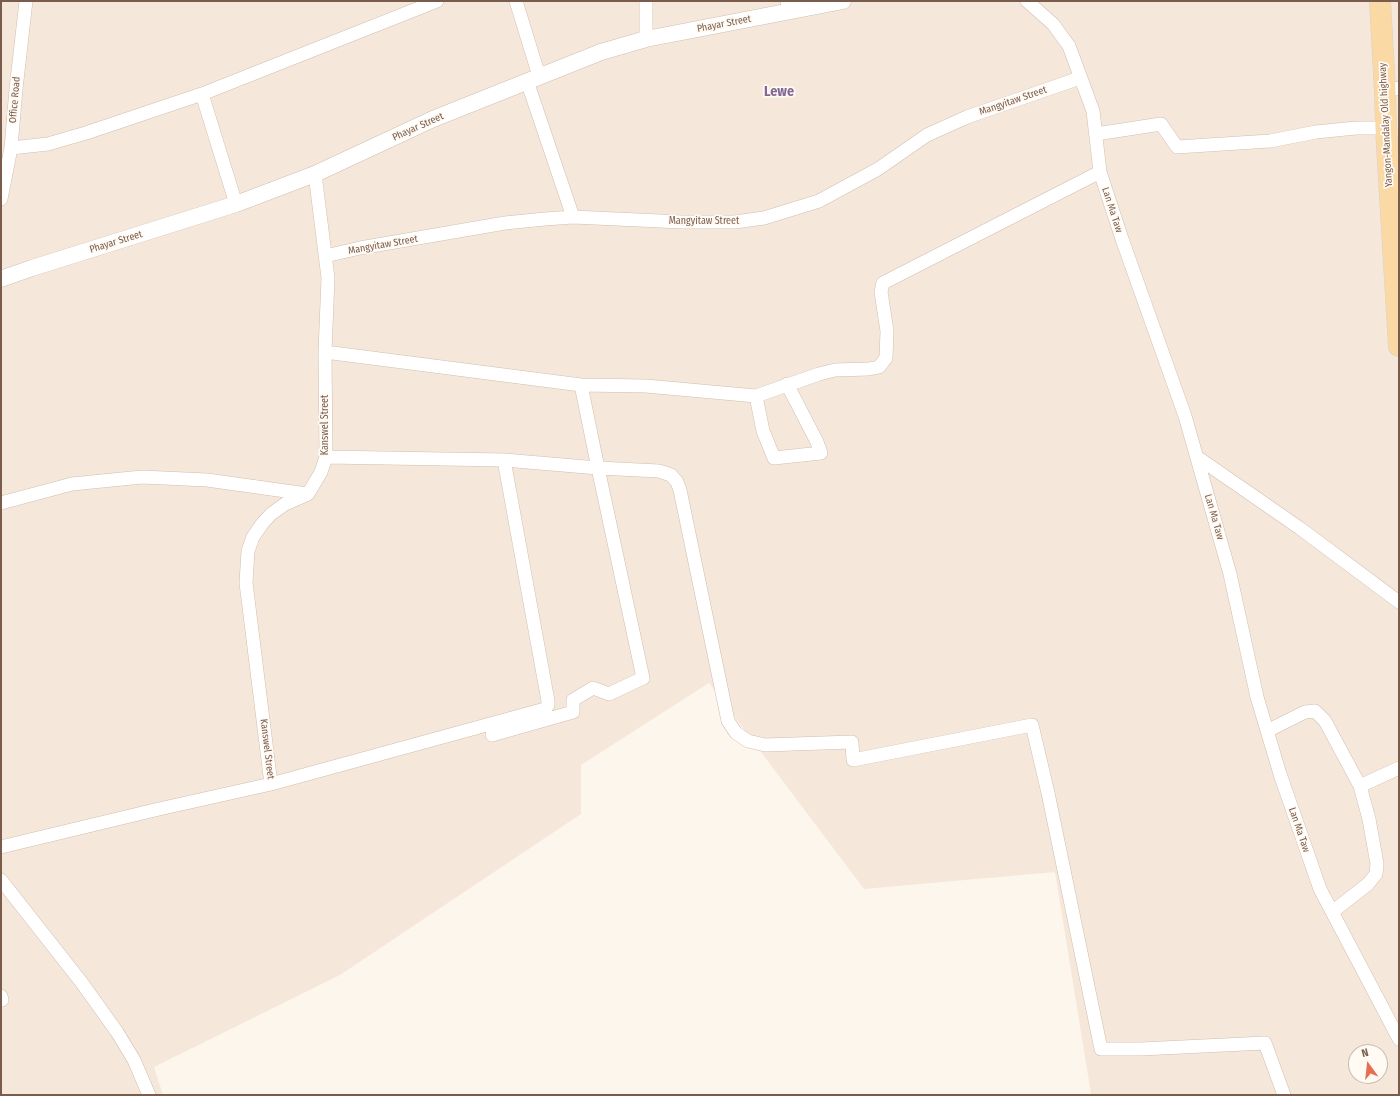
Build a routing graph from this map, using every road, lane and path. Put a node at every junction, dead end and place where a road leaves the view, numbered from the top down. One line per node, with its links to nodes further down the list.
1 (26, 1): 16 (street, Office Road)
2 (437, 1): 13 (street)
3 (516, 1): 10 (street)
4 (646, 1): 9 (street)
5 (843, 1): 8 (street, Phayar Street)
6 (1027, 1): 11 (street, Lan Ma Taw)
7 (1380, 1): 12 (main road, Yangon-Mandalay Old highway)
8 (788, 6): 9 (street, Phayar Street)
9 (646, 39): 10 (street, Phayar Street)
10 (533, 78): 18 (street, Phayar Street); 22 (street)
11 (1080, 78): 15 (street, Lan Ma Taw); 22 (street, Mangyitaw Street)
12 (1392, 89): 14 (main road, Yangon-Mandalay Old highway)
13 (202, 94): 16 (street); 21 (street)
14 (1386, 128): 15 (street); 20 (main road, Yangon-Mandalay Old highway)
15 (1096, 134): 17 (street, Lan Ma Taw)
16 (11, 148): 19 (street, Office Road)
17 (1100, 172): 27 (street); 31 (street, Lan Ma Taw)
18 (315, 174): 21 (street, Phayar Street); 23 (street, Kanswel Street)
19 (1, 199)
20 (1394, 200): 25 (main road, Yangon-Mandalay Old highway)
21 (236, 204): 24 (street, Phayar Street)
22 (573, 217): 23 (street, Mangyitaw Street)
23 (325, 256): 26 (street, Kanswel Street)
24 (1, 279)
25 (1399, 346)
26 (325, 352): 28 (street); 30 (street, Kanswel Street)
27 (787, 384): 29 (street); 29 (street)
28 (581, 385): 29 (street); 33 (street)
29 (756, 396)
30 (326, 457): 32 (street); 34 (street, Kanswel Street)
31 (1197, 457): 36 (street); 37 (street, Lan Ma Taw)
32 (504, 460): 33 (street); 40 (street)
33 (598, 468): 38 (street); 47 (street)
34 (308, 494): 35 (street); 40 (street, Kanswel Street)
35 (1, 503)
36 (1399, 602)
37 (1267, 731): 41 (street); 44 (street, Lan Ma Taw)
38 (492, 735)
39 (1399, 768): 41 (street)
40 (271, 784): 42 (street)
41 (1360, 786): 44 (street)
42 (1, 847)
43 (1, 880): 46 (street)
44 (1332, 912): 45 (street, Lan Ma Taw)
45 (1399, 1039)
46 (149, 1095)
47 (1284, 1095)

